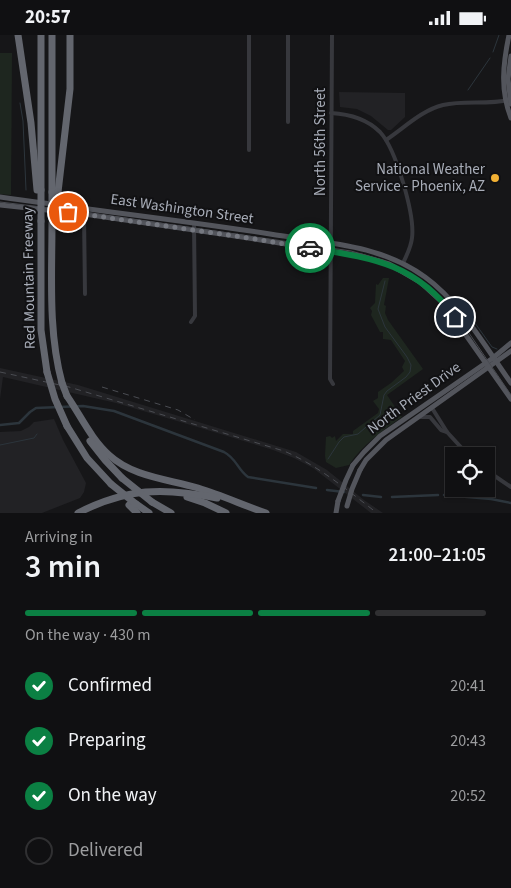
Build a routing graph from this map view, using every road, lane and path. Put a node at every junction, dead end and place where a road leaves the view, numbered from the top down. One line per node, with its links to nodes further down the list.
1 (18, 35): 17 (highway)
2 (41, 35): 17 (highway, Red Mountain Freeway)
3 (52, 35): 18 (highway, Red Mountain Freeway)
4 (70, 35): 18 (highway)
5 (249, 35): 16 (street)
6 (288, 35): 14 (street)
7 (332, 35): 12 (street, North 56th Street)
8 (510, 35): 10 (main road)
9 (511, 56): 10 (main road)
10 (506, 75): 11 (main road)
11 (509, 102): 13 (main road); 15 (street)
12 (331, 113): 15 (street); 24 (street, North 56th Street)
13 (511, 118)
14 (288, 122)
15 (386, 140): 25 (street)
16 (249, 150)
17 (39, 190): 47 (highway, Red Mountain Freeway, bridge)
18 (55, 192): 40 (highway, Red Mountain Freeway, bridge)
19 (0, 197): 22 (main road, East Washington Street)
20 (0, 205): 21 (main road, East Washington Street)
21 (84, 214): 23 (main road, East Washington Street); 26 (street)
22 (194, 223): 23 (street); 24 (main road, East Washington Street)
23 (195, 231): 24 (main road, East Washington Street); 27 (street)
24 (331, 248): 25 (main road); 32 (main road); 35 (street, North 56th Street)
25 (403, 263): 29 (main road)
26 (85, 294)
27 (191, 322)
28 (511, 342): 29 (main road); 31 (main road, North Priest Drive)
29 (488, 350): 31 (main road)
30 (511, 351): 31 (main road, North Priest Drive)
31 (495, 360): 32 (main road, North Priest Drive); 33 (main road, North Priest Drive); 34 (main road)
32 (485, 362): 33 (main road); 37 (main road, North Priest Drive)
33 (489, 368): 36 (main road); 38 (main road, North Priest Drive)
34 (511, 383)
35 (333, 384)
36 (511, 399)
37 (426, 404): 41 (main road); 54 (main road, North Priest Drive, bridge)
38 (432, 408): 39 (main road, North Priest Drive); 42 (street)
39 (417, 417): 41 (main road, North Priest Drive); 42 (street)
40 (80, 420): 48 (highway); 52 (highway, Red Mountain Freeway, bridge)
41 (412, 421): 55 (main road, North Priest Drive, bridge)
42 (447, 432): 43 (street)
43 (457, 447)
44 (495, 476): 45 (street)
45 (511, 487)
46 (153, 491): 48 (highway); 49 (highway); 53 (highway)
47 (132, 505): 50 (highway); 51 (highway, Red Mountain Freeway)
48 (264, 512)
49 (78, 513)
50 (137, 513)
51 (149, 513)
52 (170, 513)
53 (226, 513)
54 (336, 513)
55 (346, 513)

